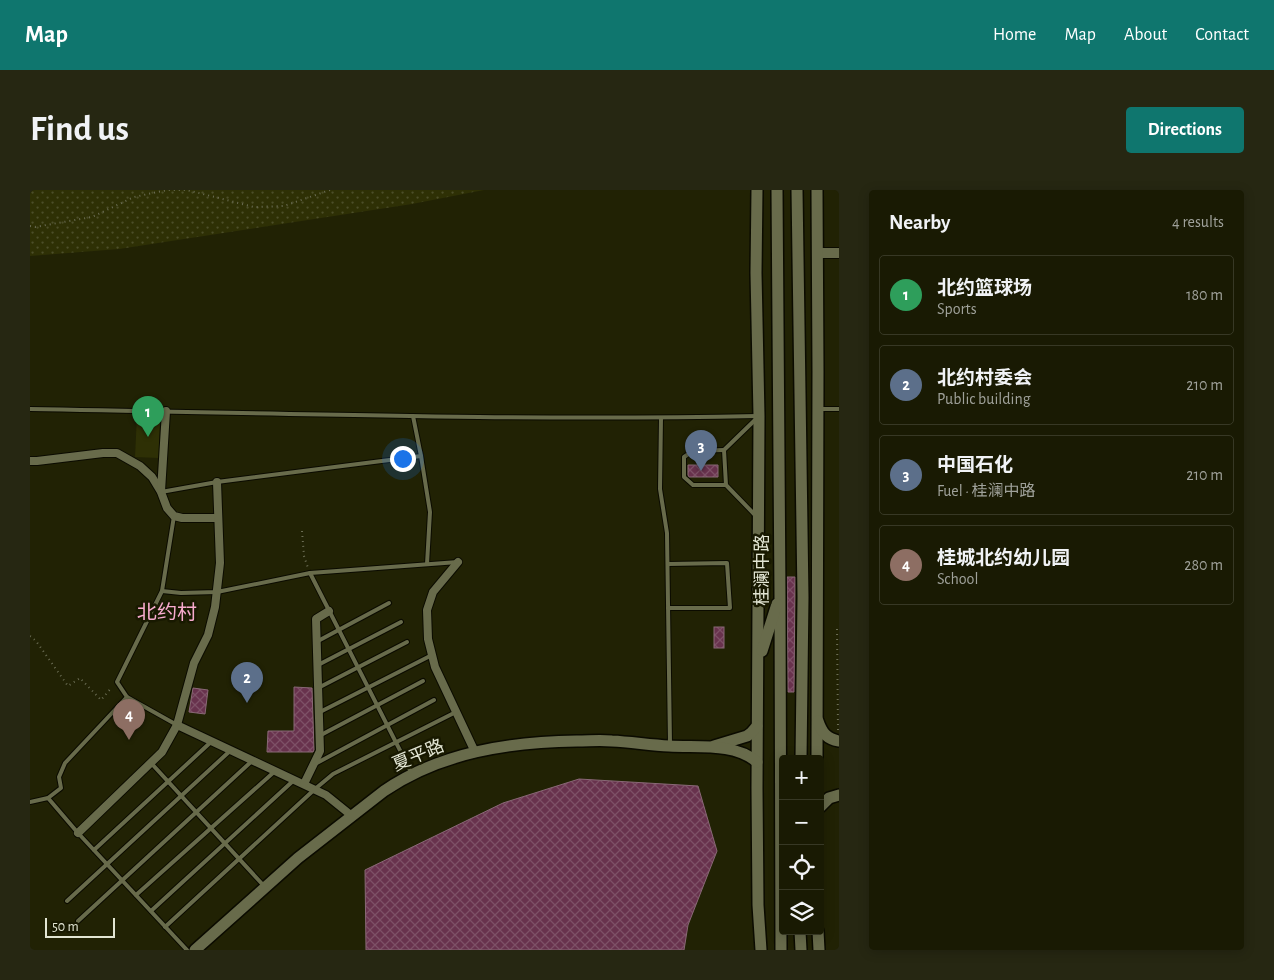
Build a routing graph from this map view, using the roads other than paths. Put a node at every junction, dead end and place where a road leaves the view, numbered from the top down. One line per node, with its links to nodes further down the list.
1 (757, 190): 12 (main road)
2 (777, 190): 29 (main road, 桂澜中路)
3 (797, 190): 30 (main road)
4 (817, 190): 6 (main road)
5 (839, 252): 6 (street)
6 (818, 253): 8 (main road)
7 (30, 408): 10 (lane)
8 (818, 409): 9 (lane); 43 (main road)
9 (839, 409)
10 (166, 411): 11 (lane); 19 (street)
11 (413, 416): 13 (lane); 15 (lane)
12 (759, 416): 13 (lane); 14 (lane); 22 (main road)
13 (661, 418): 25 (lane)
14 (724, 450): 18 (lane); 18 (lane)
15 (421, 456): 17 (lane); 24 (lane)
16 (30, 461): 19 (street)
17 (217, 482): 19 (lane); 21 (street)
18 (726, 485): 22 (lane)
19 (161, 492): 20 (street)
20 (174, 516): 21 (street); 27 (lane)
21 (218, 518): 28 (street)
22 (759, 518): 40 (main road)
23 (458, 562): 24 (lane); 39 (street)
24 (427, 564): 26 (lane)
25 (668, 564): 32 (lane); 32 (lane)
26 (310, 573): 28 (lane); 33 (lane)
27 (162, 591): 28 (lane); 47 (lane)
28 (217, 592): 53 (street)
29 (780, 595): 40 (main road); 101 (main road, 桂澜中路)
30 (803, 597): 43 (main road); 64 (main road)
31 (389, 604): 35 (lane)
32 (668, 608): 60 (lane)
33 (330, 611): 35 (lane); 36 (street)
34 (401, 622): 38 (lane)
35 (339, 630): 36 (lane); 38 (lane)
36 (316, 641): 41 (street)
37 (407, 642): 42 (lane)
38 (348, 649): 41 (lane); 42 (lane)
39 (432, 655): 46 (lane); 50 (street)
40 (758, 662): 55 (main road)
41 (317, 666): 45 (street)
42 (358, 668): 45 (lane); 46 (lane)
43 (817, 670): 52 (main road)
44 (423, 681): 49 (lane)
45 (318, 688): 51 (street)
46 (368, 688): 49 (lane); 51 (lane)
47 (127, 698): 53 (lane); 78 (lane)
48 (434, 700): 54 (lane)
49 (377, 705): 54 (lane); 56 (lane)
50 (456, 712): 59 (lane); 63 (street)
51 (318, 713): 56 (street)
52 (817, 719): 58 (main road); 65 (main road)
53 (177, 724): 57 (street); 67 (street)
54 (387, 725): 59 (lane); 69 (lane)
55 (758, 726): 61 (main road, 夏平路); 68 (main road)
56 (319, 736): 69 (street)
57 (212, 741): 62 (street); 73 (lane)
58 (839, 741)
59 (396, 743): 71 (lane); 75 (lane)
60 (670, 746): 61 (main road, 夏平路); 63 (main road, 夏平路)
61 (714, 746): 68 (main road, 夏平路)
62 (232, 750): 66 (street); 77 (lane)
63 (475, 752): 71 (main road, 夏平路)
64 (801, 755)
65 (817, 755)
66 (253, 760): 70 (street); 81 (lane)
67 (151, 762): 73 (lane); 84 (street)
68 (757, 762): 100 (main road)
69 (313, 765): 74 (street)
70 (275, 771): 72 (street); 83 (lane)
71 (412, 775): 82 (main road, 夏平路)
72 (294, 780): 74 (street); 85 (lane)
73 (168, 781): 77 (lane); 86 (lane)
74 (304, 784): 75 (street)
75 (315, 789): 82 (street); 87 (lane)
76 (839, 795): 80 (main road)
77 (182, 796): 81 (lane); 88 (lane)
78 (48, 798): 79 (lane); 84 (lane)
79 (30, 802)
80 (824, 803)
81 (196, 812): 83 (lane); 89 (lane)
82 (352, 816): 90 (main road, 夏平路)
83 (211, 828): 85 (lane); 91 (lane)
84 (78, 832): 86 (lane)
85 (225, 843): 87 (lane); 93 (lane)
86 (94, 850): 88 (lane)
87 (239, 859): 90 (lane); 95 (lane)
88 (107, 864): 89 (lane); 92 (lane)
89 (122, 880): 91 (lane); 94 (lane)
90 (265, 887): 99 (main road, 夏平路)
91 (136, 895): 93 (lane)
92 (67, 900)
93 (151, 911): 95 (lane)
94 (78, 921)
95 (166, 927): 98 (lane)
96 (800, 935): 102 (main road)
97 (818, 935): 103 (main road)
98 (187, 950)
99 (194, 950)
100 (760, 950)
101 (781, 950)
102 (801, 950)
103 (819, 950)

